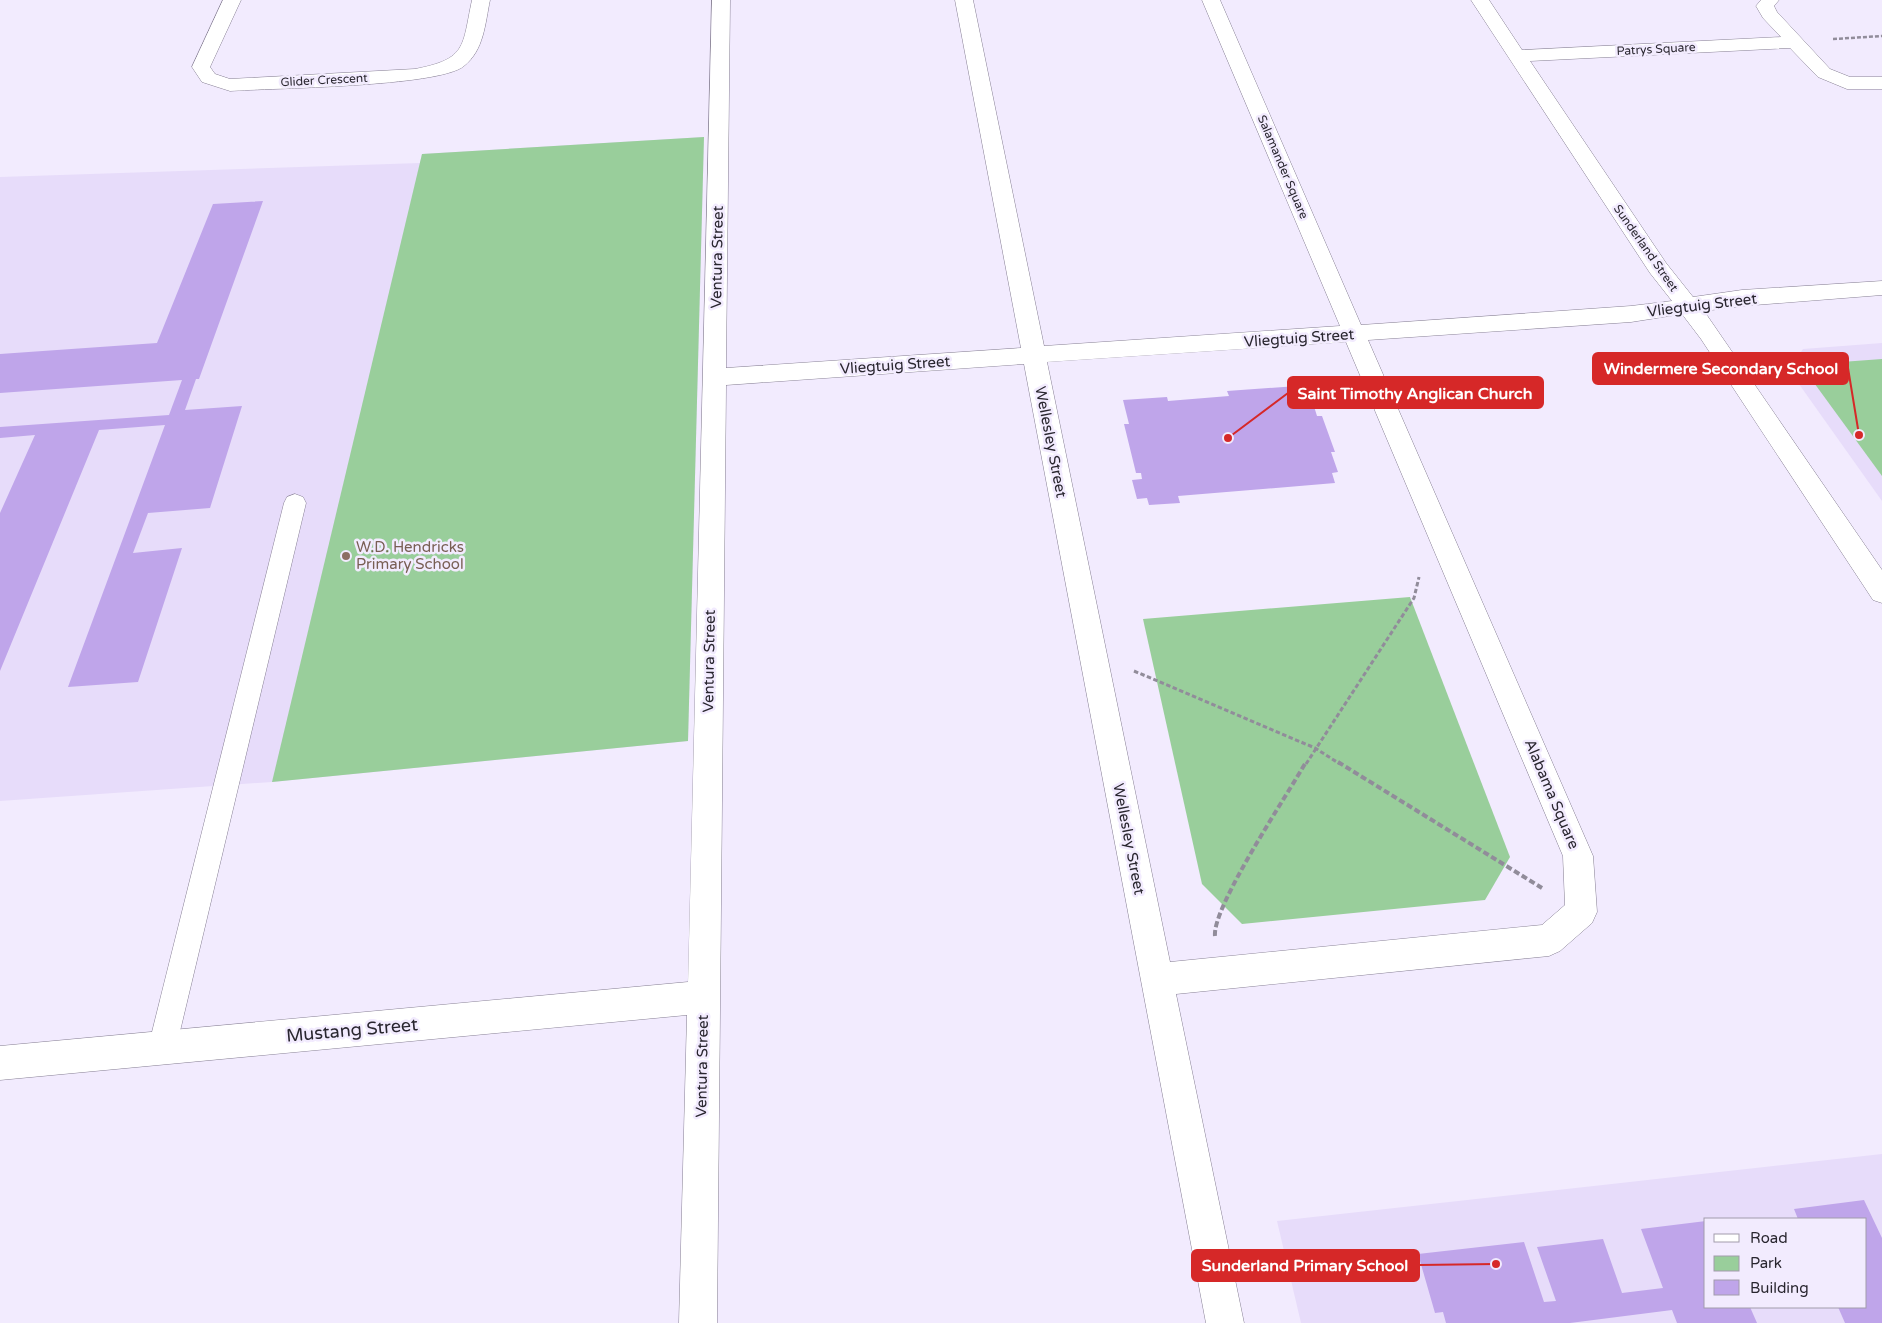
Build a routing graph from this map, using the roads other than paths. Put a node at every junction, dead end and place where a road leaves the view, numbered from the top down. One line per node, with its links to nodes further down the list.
1 (232, 0): 2 (street, Glider Crescent)
2 (481, 0)
3 (721, 0): 15 (street, Ventura Street)
4 (964, 0): 14 (street)
5 (1211, 0): 13 (street, Salamander Square)
6 (1480, 0): 9 (street, Sunderland Street)
7 (1770, 0): 8 (street)
8 (1794, 42): 9 (street, Patrys Square); 10 (street)
9 (1517, 56): 12 (street, Sunderland Street)
10 (1882, 83)
11 (1882, 288): 12 (street, Vliegtuig Street)
12 (1687, 306): 13 (street, Vliegtuig Street); 17 (street, Sunderland Street)
13 (1355, 334): 14 (street, Vliegtuig Street); 18 (street, Alabama Square)
14 (1034, 356): 15 (street, Vliegtuig Street); 18 (street, Wellesley Street)
15 (714, 377): 19 (street, Ventura Street)
16 (295, 503): 20 (lane)
17 (1882, 592)
18 (1157, 980): 23 (street, Wellesley Street)
19 (704, 996): 20 (street, Mustang Street); 22 (street, Ventura Street)
20 (162, 1048): 21 (street, Mustang Street)
21 (0, 1062)
22 (698, 1323)
23 (1225, 1323)

